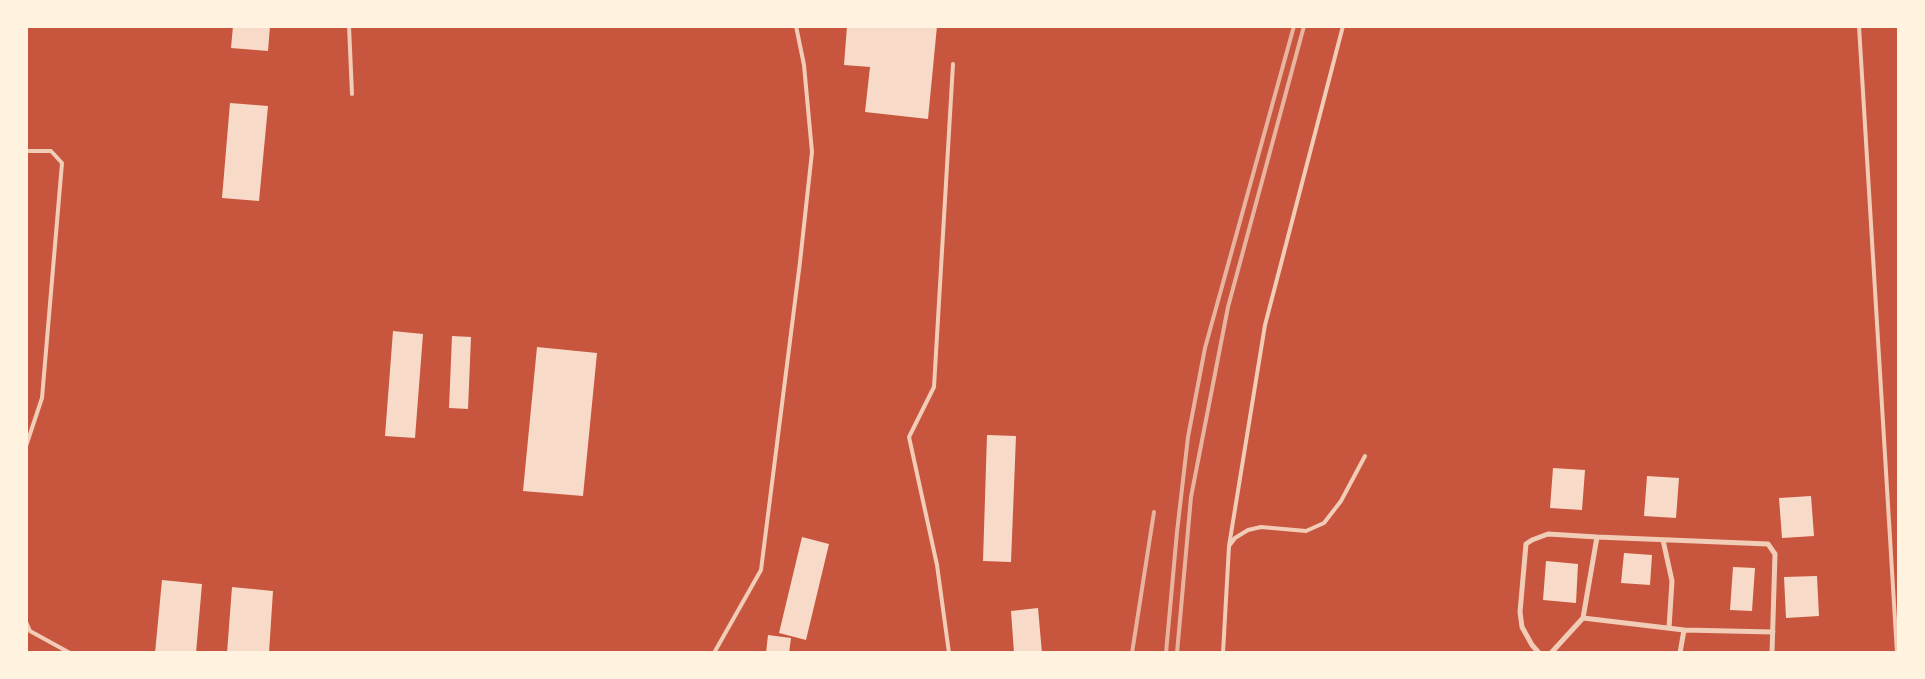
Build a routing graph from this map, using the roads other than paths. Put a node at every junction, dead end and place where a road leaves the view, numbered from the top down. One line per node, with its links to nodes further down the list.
1 (349, 26): 6 (lane)
2 (796, 26): 19 (lane)
3 (1343, 26): 12 (lane)
4 (1860, 26): 26 (lane)
5 (953, 64): 20 (lane)
6 (352, 94)
7 (26, 151): 8 (lane)
8 (26, 446)
9 (1365, 456): 12 (lane)
10 (1597, 537): 11 (street); 13 (street); 22 (street)
11 (1663, 540): 15 (street); 17 (street)
12 (1229, 546): 21 (lane)
13 (1583, 618): 15 (street); 23 (street)
14 (26, 622): 18 (lane)
15 (1670, 628): 16 (street)
16 (1684, 630): 17 (street); 24 (street)
17 (1773, 632): 25 (street)
18 (70, 653)
19 (714, 653)
20 (949, 653)
21 (1223, 653)
22 (1539, 653)
23 (1551, 653)
24 (1680, 653)
25 (1772, 653)
26 (1897, 653)

